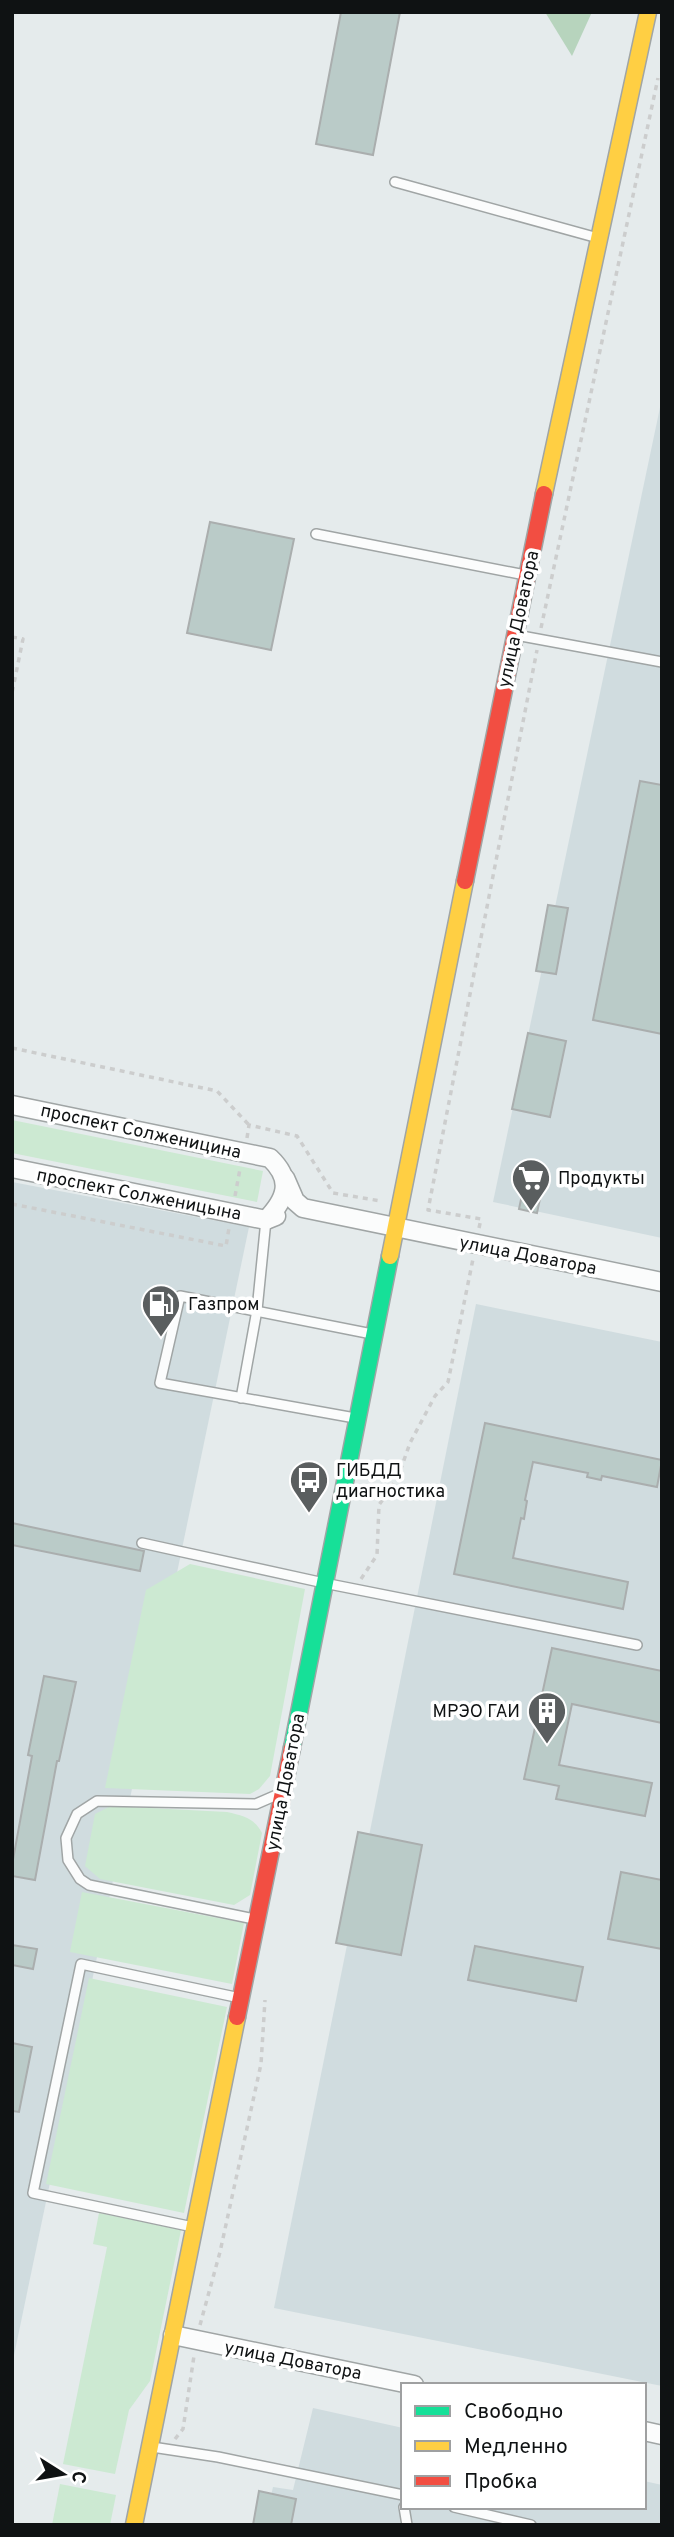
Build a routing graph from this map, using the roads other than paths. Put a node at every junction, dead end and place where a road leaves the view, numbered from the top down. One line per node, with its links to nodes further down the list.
1 (648, 12): 3 (street, улица Доватора)
2 (395, 182): 3 (lane)
3 (600, 238): 5 (street, улица Доватора)
4 (316, 534): 5 (lane)
5 (527, 576): 6 (street, улица Доватора)
6 (514, 635): 7 (lane); 13 (street, улица Доватора)
7 (662, 663)
8 (12, 1105): 10 (street, проспект Солженицина)
9 (12, 1168): 12 (street, проспект Солженицына)
10 (285, 1178): 11 (street); 12 (street, проспект Солженицына)
11 (303, 1208): 12 (street, проспект Солженицына); 13 (street)
12 (266, 1220): 15 (lane)
13 (395, 1228): 14 (street, улица Доватора); 16 (street, улица Доватора)
14 (662, 1282)
15 (257, 1310): 16 (lane); 17 (lane); 17 (lane)
16 (374, 1335): 18 (street, улица Доватора)
17 (241, 1398): 18 (lane)
18 (357, 1419): 20 (street, улица Доватора)
19 (142, 1543): 20 (lane)
20 (324, 1583): 21 (lane); 22 (street, улица Доватора)
21 (637, 1645)
22 (284, 1792): 23 (street, улица Доватора); 23 (lane)
23 (257, 1920): 24 (street, улица Доватора)
24 (242, 1998): 25 (street, улица Доватора); 25 (lane)
25 (194, 2228): 26 (street, улица Доватора)
26 (173, 2335): 27 (street, улица Доватора); 28 (street, улица Доватора)
27 (404, 2383)
28 (150, 2446): 29 (lane); 31 (street, улица Доватора)
29 (401, 2497)
30 (463, 2509): 32 (lane)
31 (134, 2525)
32 (531, 2525)

